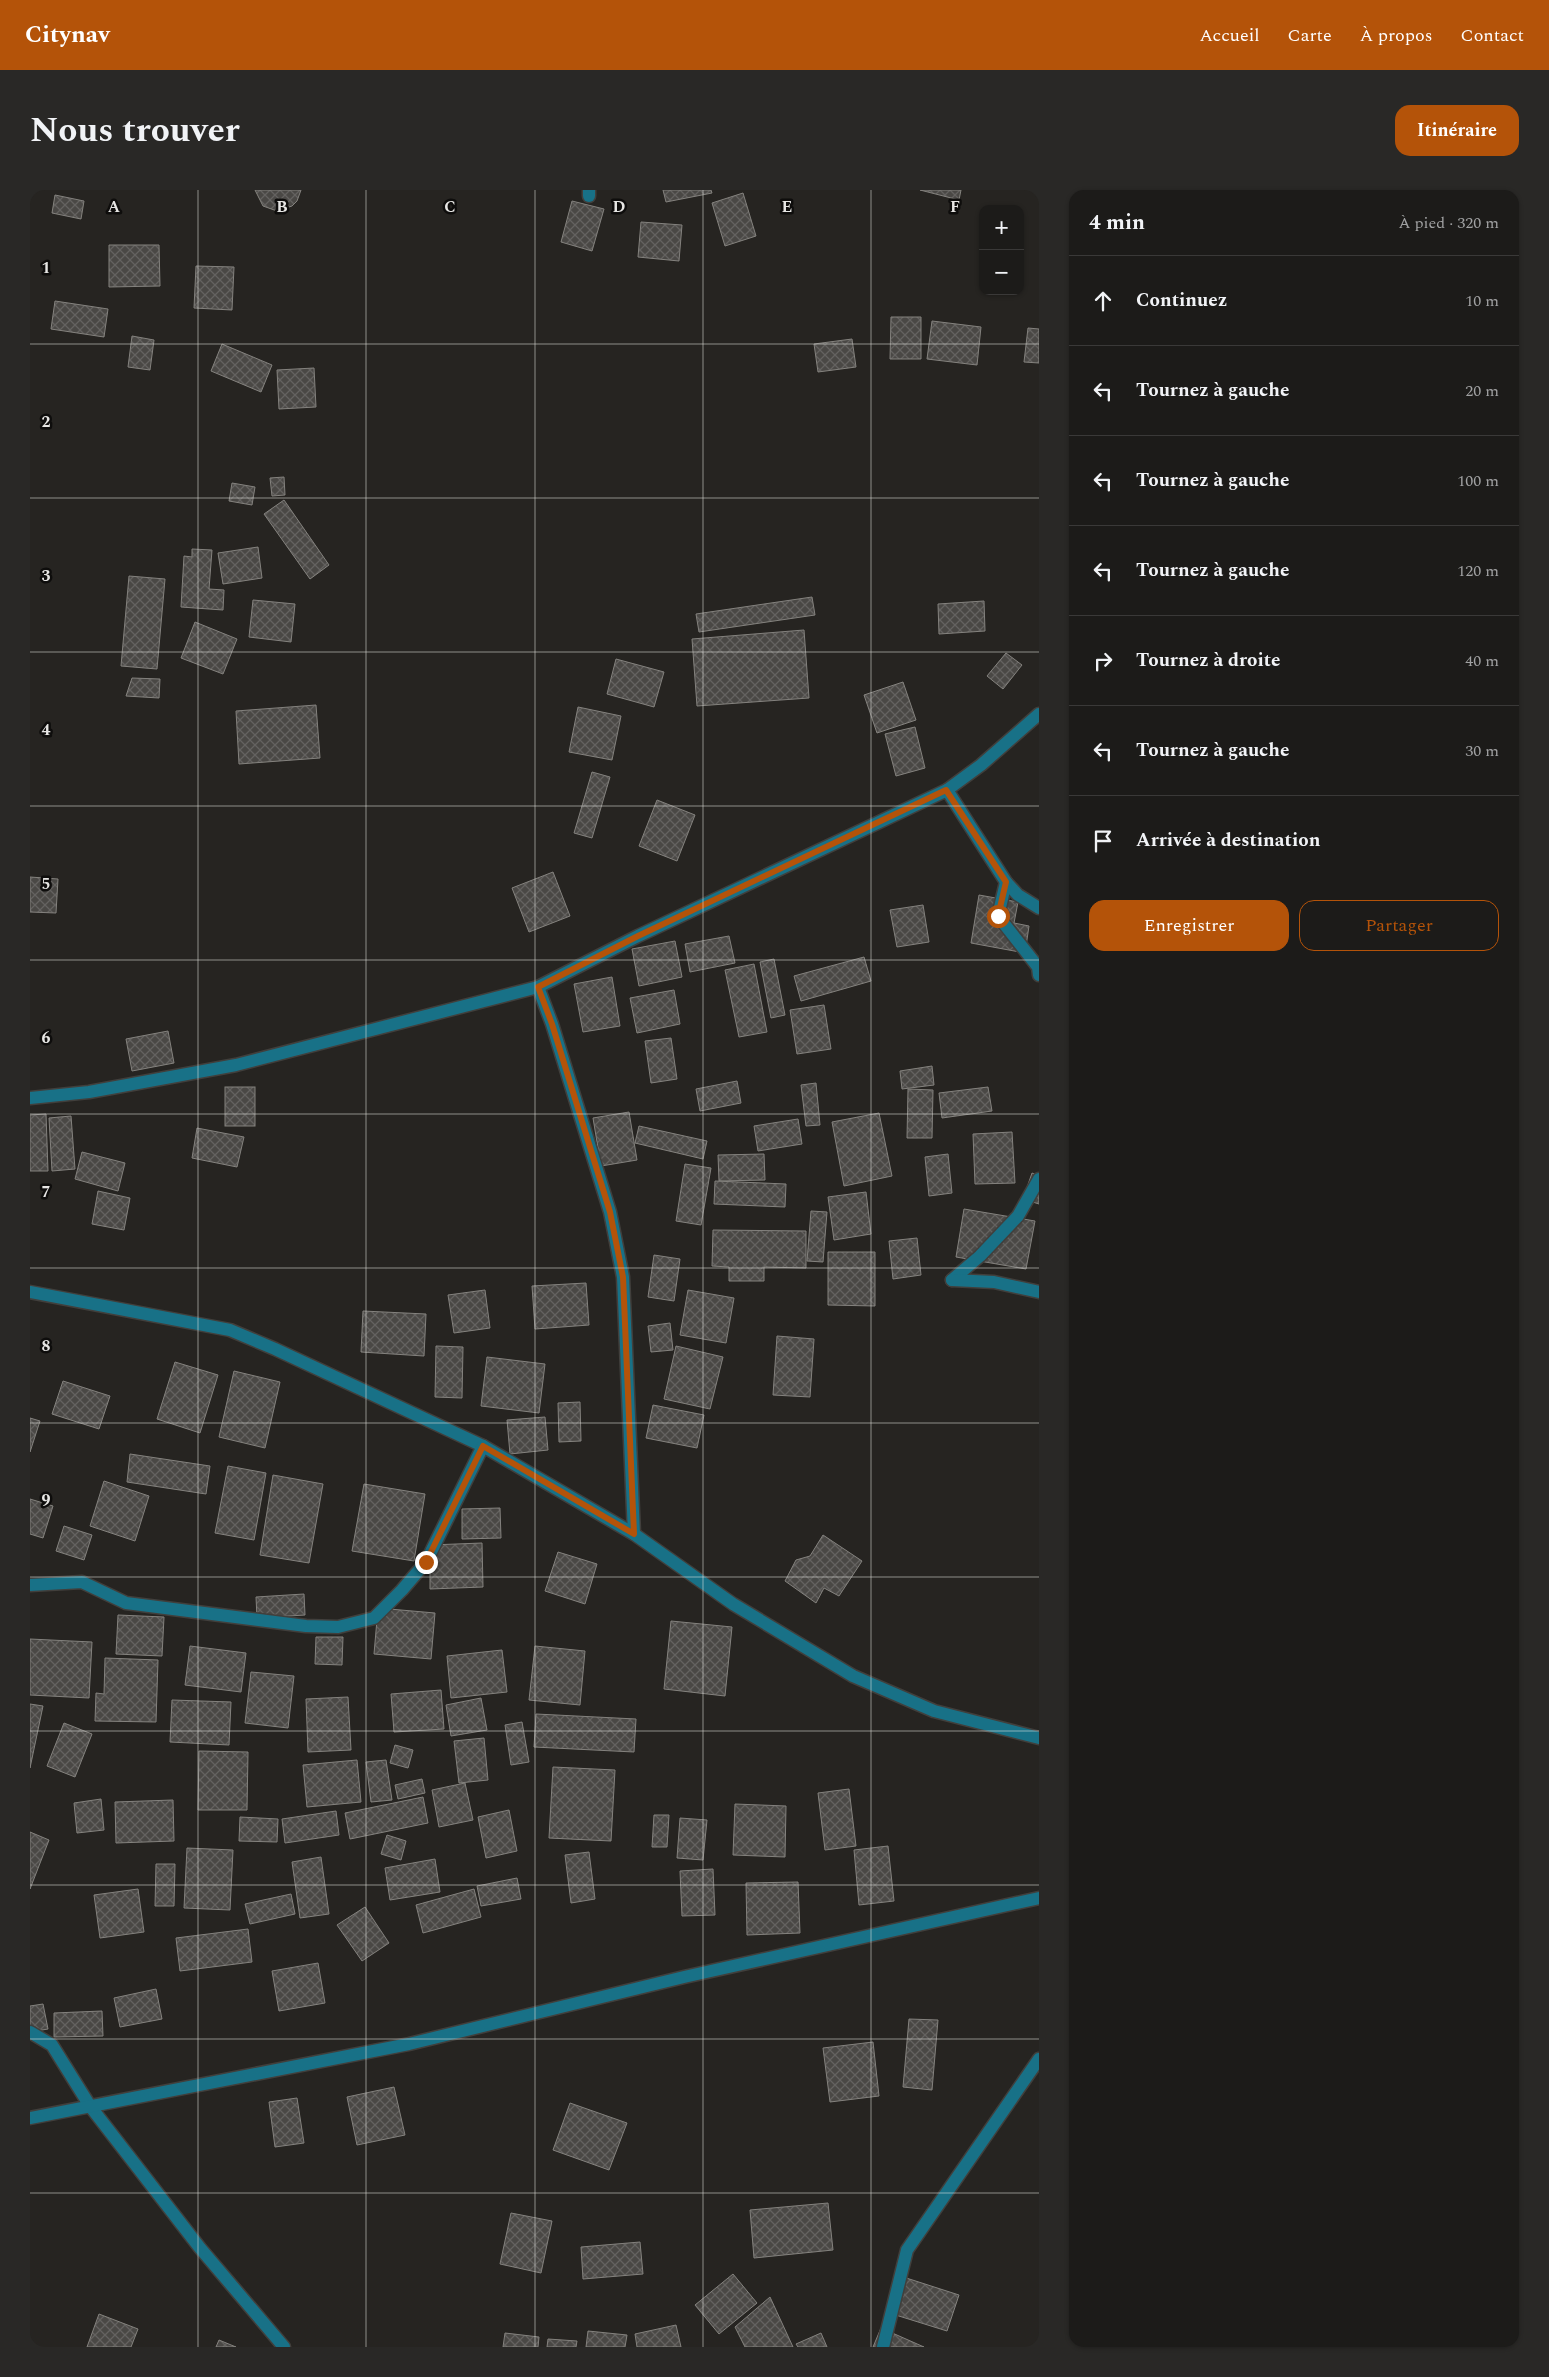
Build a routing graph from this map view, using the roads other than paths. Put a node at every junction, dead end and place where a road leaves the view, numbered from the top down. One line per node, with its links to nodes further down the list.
1 (1039, 714): 2 (street)
2 (946, 790): 3 (street); 6 (street)
3 (1006, 882): 4 (street); 5 (street)
4 (1039, 908)
5 (1039, 975)
6 (538, 987): 7 (street); 12 (street)
7 (30, 1098)
8 (1039, 1180): 10 (street)
9 (30, 1292): 11 (street)
10 (1039, 1292)
11 (483, 1446): 12 (street); 13 (street)
12 (634, 1534): 14 (street)
13 (30, 1586)
14 (1039, 1738)
15 (1039, 1898): 18 (street)
16 (30, 2032): 18 (street)
17 (1039, 2058): 21 (street)
18 (90, 2106): 19 (street); 20 (street)
19 (30, 2118)
20 (284, 2347)
21 (883, 2347)

